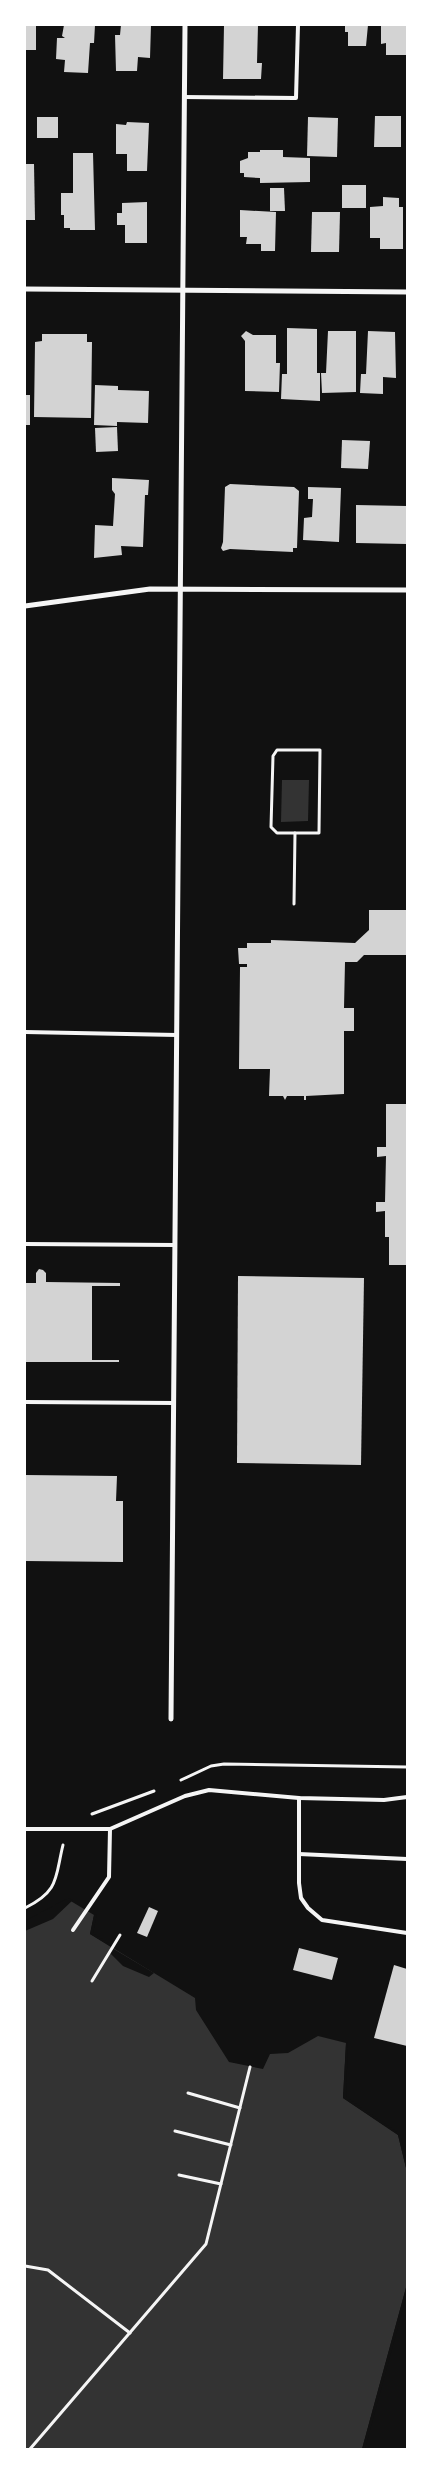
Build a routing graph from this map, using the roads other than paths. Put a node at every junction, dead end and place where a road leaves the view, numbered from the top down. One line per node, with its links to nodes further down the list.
1 (185, 25): 3 (street)
2 (298, 25): 3 (lane)
3 (184, 97): 5 (street)
4 (25, 289): 5 (street)
5 (182, 291): 6 (street); 7 (street)
6 (407, 292)
7 (180, 589): 8 (street); 9 (street); 11 (street)
8 (407, 590)
9 (25, 606)
10 (25, 1032): 11 (lane)
11 (177, 1035): 13 (street)
12 (25, 1244): 13 (lane)
13 (175, 1245): 15 (street)
14 (25, 1402): 15 (lane)
15 (174, 1403): 16 (street)
16 (171, 1718)
17 (407, 1797): 18 (lane)
18 (299, 1798): 20 (lane); 21 (lane)
19 (25, 1829): 20 (lane)
20 (110, 1829): 23 (lane)
21 (299, 1854): 22 (lane); 24 (lane)
22 (407, 1859)
23 (73, 1930)
24 (407, 1933)

